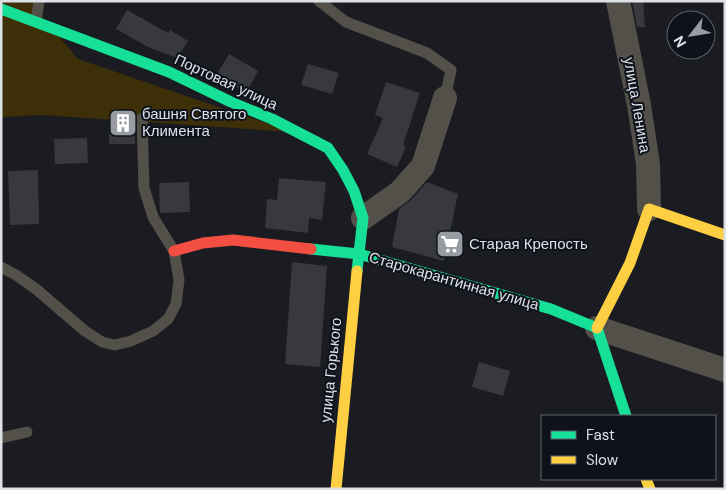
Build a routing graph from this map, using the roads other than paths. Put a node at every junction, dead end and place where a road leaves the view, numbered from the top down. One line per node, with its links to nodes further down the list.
1 (39, 1): 5 (lane)
2 (318, 1): 6 (lane)
3 (618, 1): 8 (street, улица Ленина)
4 (1, 8): 5 (street, Портовая улица)
5 (36, 22): 9 (street, Портовая улица)
6 (445, 98): 9 (street)
7 (142, 118): 11 (lane)
8 (649, 209): 10 (street); 14 (street)
9 (363, 218): 12 (street, Портовая улица)
10 (723, 234)
11 (174, 251): 12 (street, Старокарантинная улица); 13 (lane)
12 (359, 254): 14 (street, Старокарантинная улица); 19 (street, улица Горького)
13 (1, 267)
14 (597, 328): 15 (street, Старокарантинная улица); 16 (street)
15 (725, 370)
16 (626, 415)
17 (27, 432): 18 (lane)
18 (1, 438)
19 (336, 489)

